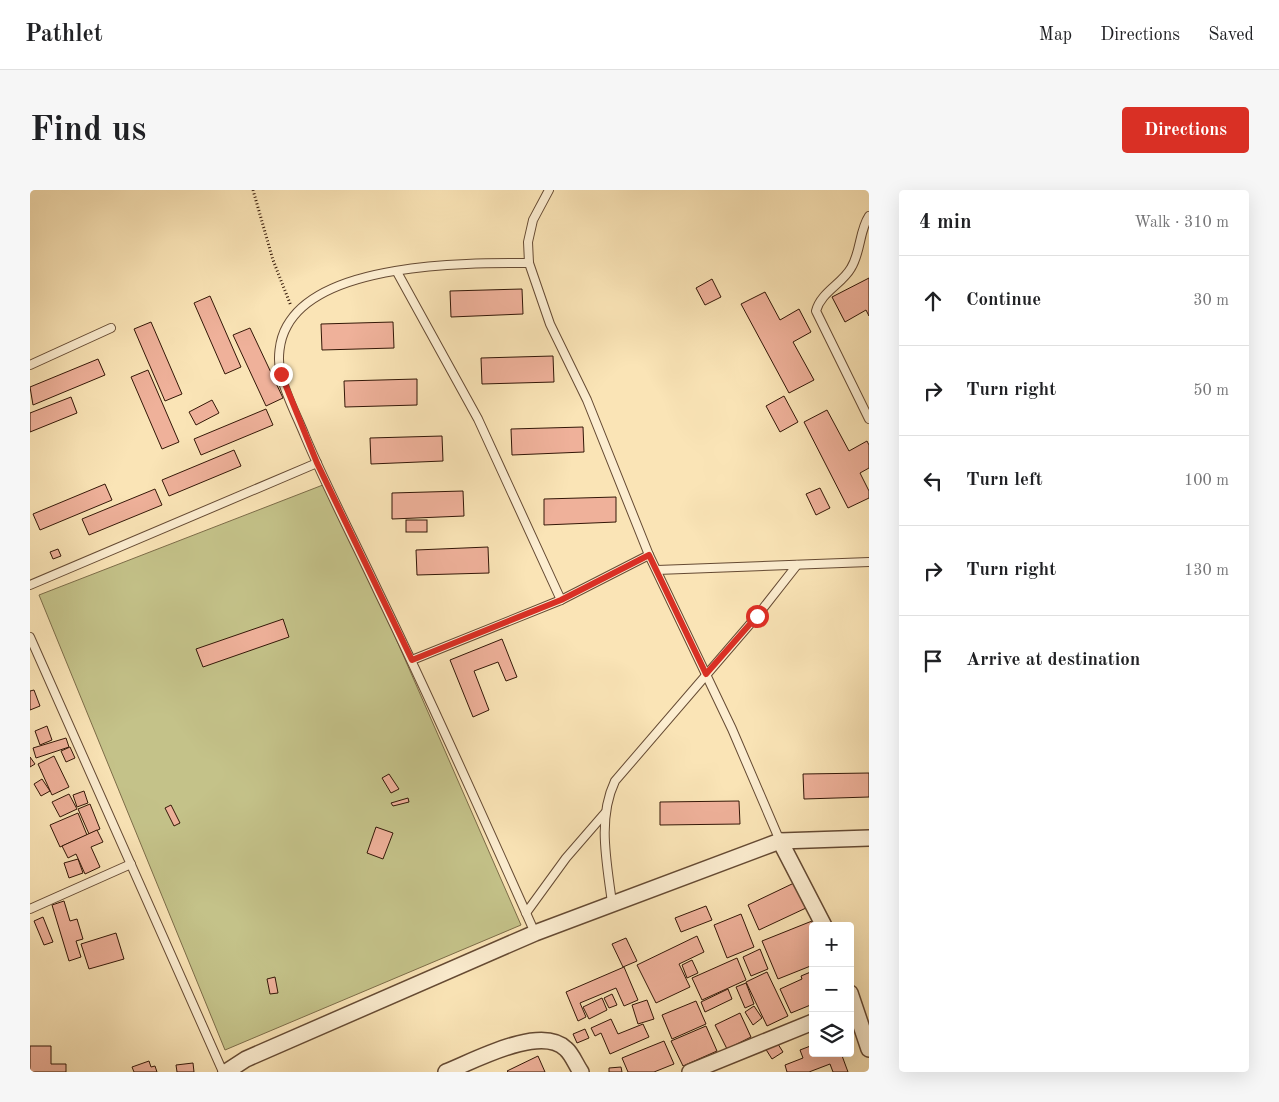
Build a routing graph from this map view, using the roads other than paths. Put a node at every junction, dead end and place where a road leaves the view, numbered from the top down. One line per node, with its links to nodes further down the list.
1 (549, 190): 3 (lane)
2 (869, 216): 7 (lane)
3 (530, 263): 4 (lane); 9 (lane)
4 (397, 272): 8 (lane); 14 (lane)
5 (111, 328): 6 (lane)
6 (30, 365)
7 (869, 420)
8 (317, 463): 13 (lane); 16 (lane)
9 (649, 555): 12 (lane); 14 (lane)
10 (869, 562): 11 (lane)
11 (797, 565): 12 (lane); 17 (lane)
12 (657, 570): 17 (lane)
13 (30, 585)
14 (561, 600): 16 (lane)
15 (30, 636): 21 (lane)
16 (412, 660): 24 (lane)
17 (706, 674): 18 (lane); 20 (lane)
18 (605, 812): 22 (lane); 24 (lane)
19 (869, 838): 20 (street)
20 (780, 840): 22 (street); 25 (street)
21 (131, 864): 23 (lane); 30 (lane)
22 (612, 903): 26 (street)
23 (30, 909)
24 (526, 913): 26 (lane)
25 (822, 922)
26 (535, 933): 30 (street)
27 (854, 1008): 29 (street)
28 (809, 1024): 33 (street)
29 (869, 1049)
30 (225, 1072)
31 (446, 1072): 32 (street)
32 (581, 1072)
33 (690, 1072)

